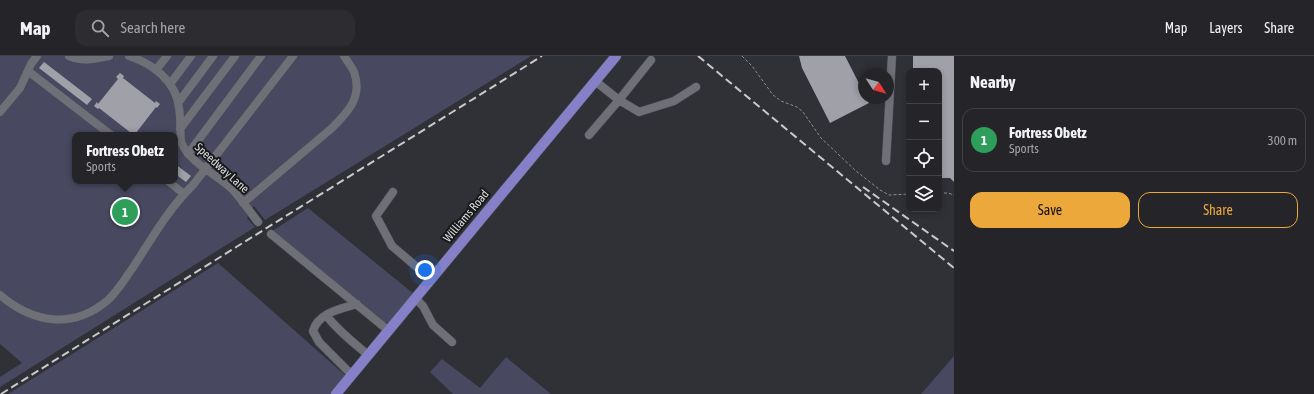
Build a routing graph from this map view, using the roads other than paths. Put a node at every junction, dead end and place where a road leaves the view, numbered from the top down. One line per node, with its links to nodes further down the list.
1 (37, 56): 18 (lane)
2 (70, 56): 14 (lane)
3 (109, 56): 14 (lane)
4 (129, 56): 15 (lane, Speedway Lane)
5 (167, 56): 17 (lane)
6 (191, 56): 20 (lane)
7 (213, 56): 23 (lane)
8 (235, 56): 25 (lane)
9 (261, 56): 28 (lane)
10 (293, 56): 30 (lane)
11 (344, 56): 34 (lane)
12 (616, 56): 19 (main road, Williams Road)
13 (892, 56): 29 (lane)
14 (96, 57)
15 (142, 58): 17 (lane, Speedway Lane)
16 (651, 60): 22 (lane)
17 (156, 70): 20 (lane, Speedway Lane)
18 (28, 71): 24 (lane); 26 (lane)
19 (595, 81): 22 (lane); 37 (main road, Williams Road)
20 (170, 84): 23 (lane, Speedway Lane)
21 (696, 87): 22 (lane)
22 (619, 100): 27 (lane)
23 (178, 103): 25 (lane, Speedway Lane)
24 (0, 112)
25 (180, 129): 28 (lane, Speedway Lane)
26 (107, 132)
27 (589, 135)
28 (188, 154): 30 (lane, Speedway Lane)
29 (886, 161)
30 (205, 169): 33 (lane); 34 (lane, Speedway Lane)
31 (172, 184): 33 (lane)
32 (393, 192): 37 (lane)
33 (184, 194): 38 (lane)
34 (243, 203): 35 (lane, Speedway Lane)
35 (258, 222)
36 (271, 234): 40 (lane)
37 (431, 279): 39 (main road, Williams Road)
38 (0, 295)
39 (415, 298): 42 (main road, Williams Road); 43 (lane)
40 (357, 304): 41 (lane); 42 (lane)
41 (326, 316): 44 (lane); 45 (lane)
42 (389, 331): 44 (main road, Williams Road)
43 (452, 342)
44 (368, 355): 45 (main road, Williams Road)
45 (352, 374): 46 (main road, Williams Road)
46 (336, 394)

